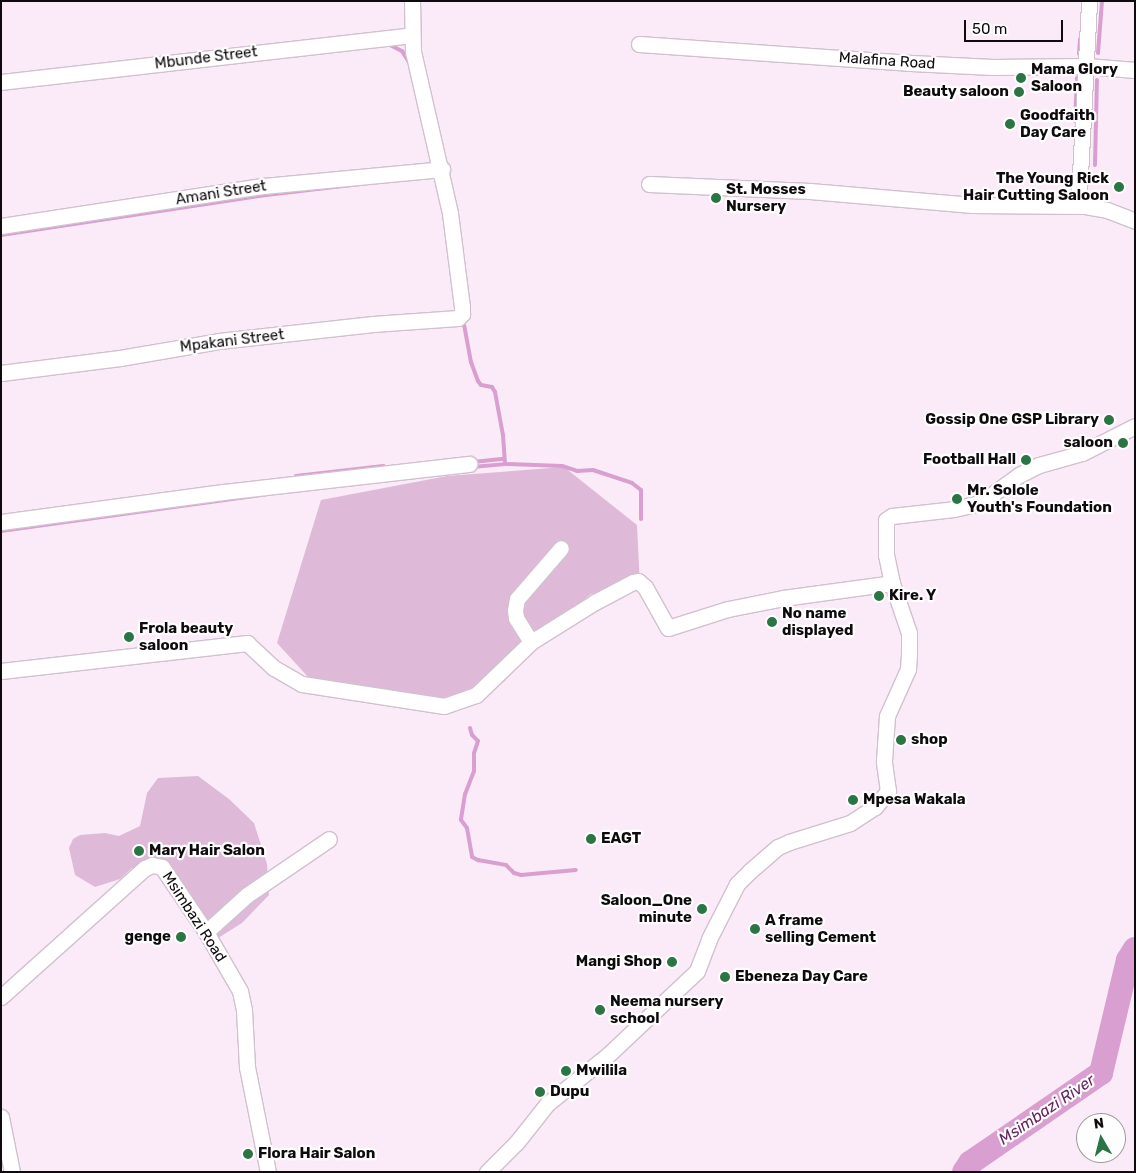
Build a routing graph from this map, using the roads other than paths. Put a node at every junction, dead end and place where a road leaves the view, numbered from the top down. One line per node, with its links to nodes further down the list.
1 (412, 1): 3 (street)
2 (1089, 1): 5 (street)
3 (411, 34): 7 (street, Mbunde Street); 8 (street)
4 (639, 44): 5 (street, Malafina Road)
5 (1087, 66): 6 (street, Malafina Road); 10 (street)
6 (1135, 70)
7 (1, 82)
8 (442, 169): 12 (street, Amani Street); 13 (street, Mpakani Street)
9 (649, 184): 10 (street)
10 (1085, 206): 11 (street)
11 (1135, 221)
12 (1, 226)
13 (1, 373)
14 (1135, 426): 18 (street)
15 (469, 464): 16 (street)
16 (1, 522)
17 (561, 548): 19 (street)
18 (892, 583): 19 (street); 27 (street)
19 (531, 642): 20 (street)
20 (1, 671)
21 (329, 838): 22 (street)
22 (206, 932): 23 (street, Msimbazi Road); 26 (street, Msimbazi Road)
23 (1, 998)
24 (1, 1117): 25 (street)
25 (12, 1172)
26 (268, 1172)
27 (487, 1172)

